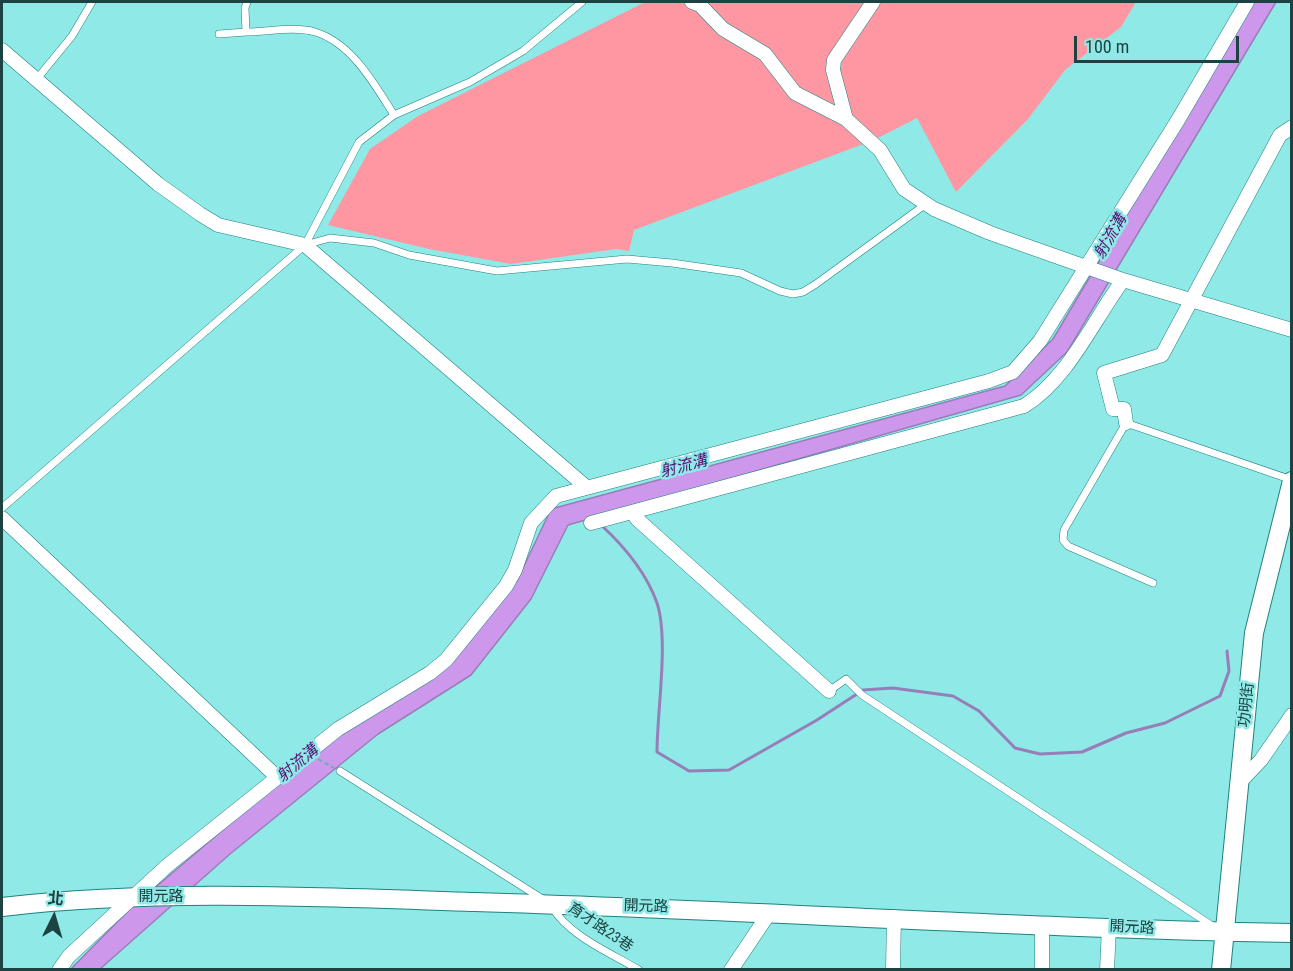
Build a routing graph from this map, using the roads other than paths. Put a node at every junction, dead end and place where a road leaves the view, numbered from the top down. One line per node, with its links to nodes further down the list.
1 (92, 2): 10 (lane)
2 (247, 2): 7 (lane)
3 (582, 2): 11 (lane)
4 (692, 2): 12 (street)
5 (873, 2): 12 (street)
6 (1247, 2): 16 (street)
7 (246, 32): 8 (lane); 11 (lane)
8 (219, 34)
9 (2, 50): 10 (street)
10 (36, 80): 15 (street)
11 (394, 115): 15 (lane)
12 (846, 119): 14 (street)
13 (1292, 127): 18 (street)
14 (926, 204): 15 (lane); 16 (street)
15 (304, 245): 22 (street); 23 (lane)
16 (1090, 267): 17 (street); 22 (street)
17 (1121, 279): 18 (street); 24 (street)
18 (1190, 301): 19 (street); 20 (street)
19 (1292, 330)
20 (1126, 423): 21 (lane, 功明街); 27 (lane)
21 (1292, 480): 32 (main road, 功明街)
22 (585, 486): 31 (street)
23 (2, 508)
24 (626, 514): 26 (street); 28 (street)
25 (2, 518): 31 (street)
26 (592, 523)
27 (1153, 583)
28 (828, 691): 40 (lane)
29 (1292, 715): 32 (street)
30 (340, 771): 34 (lane, 育才路23巷)
31 (277, 777): 33 (street)
32 (1239, 783): 40 (main road, 功明街)
33 (134, 897): 34 (main road, 開元路); 35 (main road, 開元路); 42 (street)
34 (550, 904): 36 (main road, 開元路); 43 (lane, 育才路23巷)
35 (2, 907)
36 (770, 912): 37 (main road, 開元路); 44 (street)
37 (894, 917): 38 (main road, 開元路); 45 (street)
38 (1042, 924): 39 (main road, 開元路); 46 (street)
39 (1109, 927): 40 (main road, 開元路); 47 (street)
40 (1224, 932): 41 (main road, 開元路); 48 (main road, 功明街)
41 (1292, 933)
42 (59, 969)
43 (639, 969)
44 (731, 969)
45 (893, 969)
46 (1042, 969)
47 (1107, 969)
48 (1221, 969)

